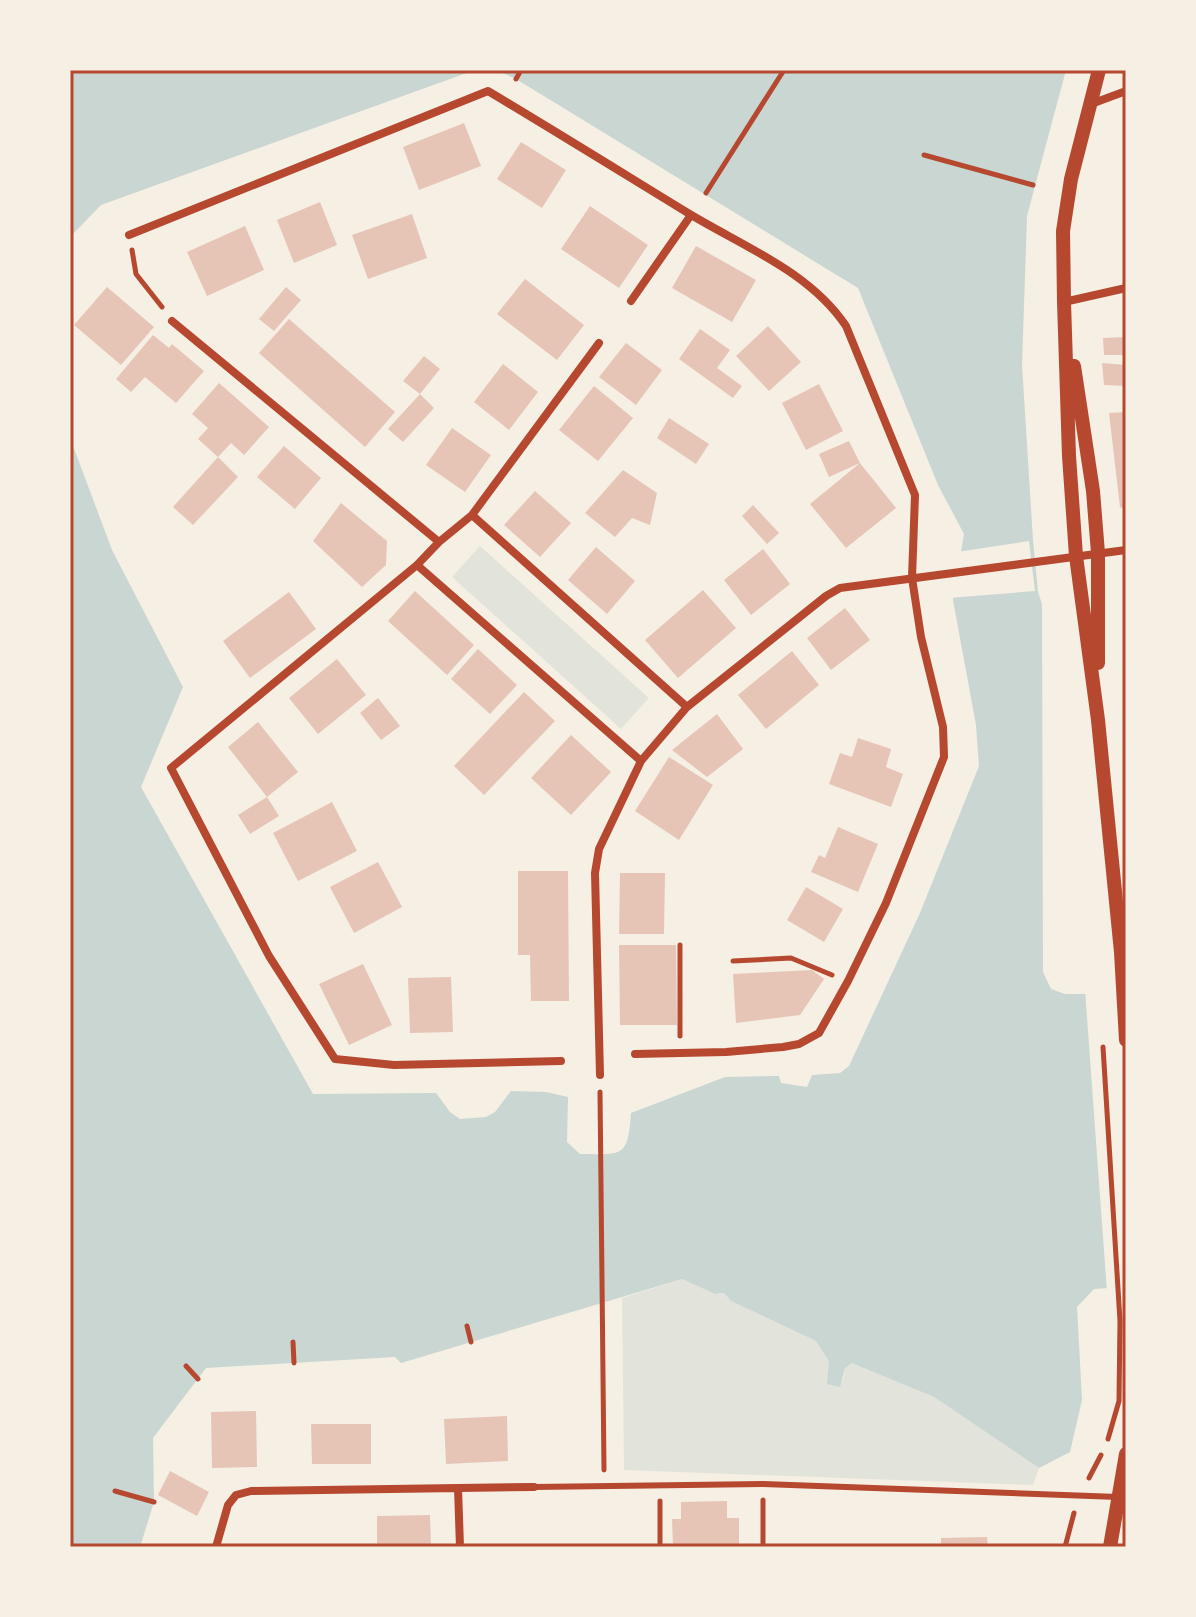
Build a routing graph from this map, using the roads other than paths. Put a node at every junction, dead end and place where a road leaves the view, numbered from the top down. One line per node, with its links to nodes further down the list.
1 (1099, 70): 3 (street)
2 (1126, 91): 3 (street)
3 (1091, 104): 8 (street)
4 (691, 215): 5 (street); 7 (street); 17 (street)
5 (129, 235)
6 (1126, 288): 8 (street)
7 (631, 301)
8 (1064, 302): 14 (street); 15 (street)
9 (172, 321): 12 (street)
10 (599, 343): 11 (street)
11 (472, 515): 12 (street); 18 (street)
12 (439, 542): 16 (street)
13 (1126, 550): 14 (street)
14 (1098, 553): 15 (street); 19 (street)
15 (1076, 556): 17 (street); 19 (street)
16 (417, 565): 20 (street); 23 (street)
17 (912, 578): 18 (street); 22 (street)
18 (687, 707): 20 (street)
19 (1098, 720): 21 (street)
20 (641, 761): 24 (street)
21 (1126, 1040)
22 (635, 1054)
23 (561, 1061)
24 (600, 1075)
25 (1126, 1454): 28 (street)
26 (534, 1487): 27 (street); 28 (lane)
27 (458, 1488): 30 (street); 31 (street)
28 (1119, 1497): 29 (street)
29 (1120, 1531): 32 (street)
30 (216, 1547)
31 (460, 1547)
32 (1110, 1547)

